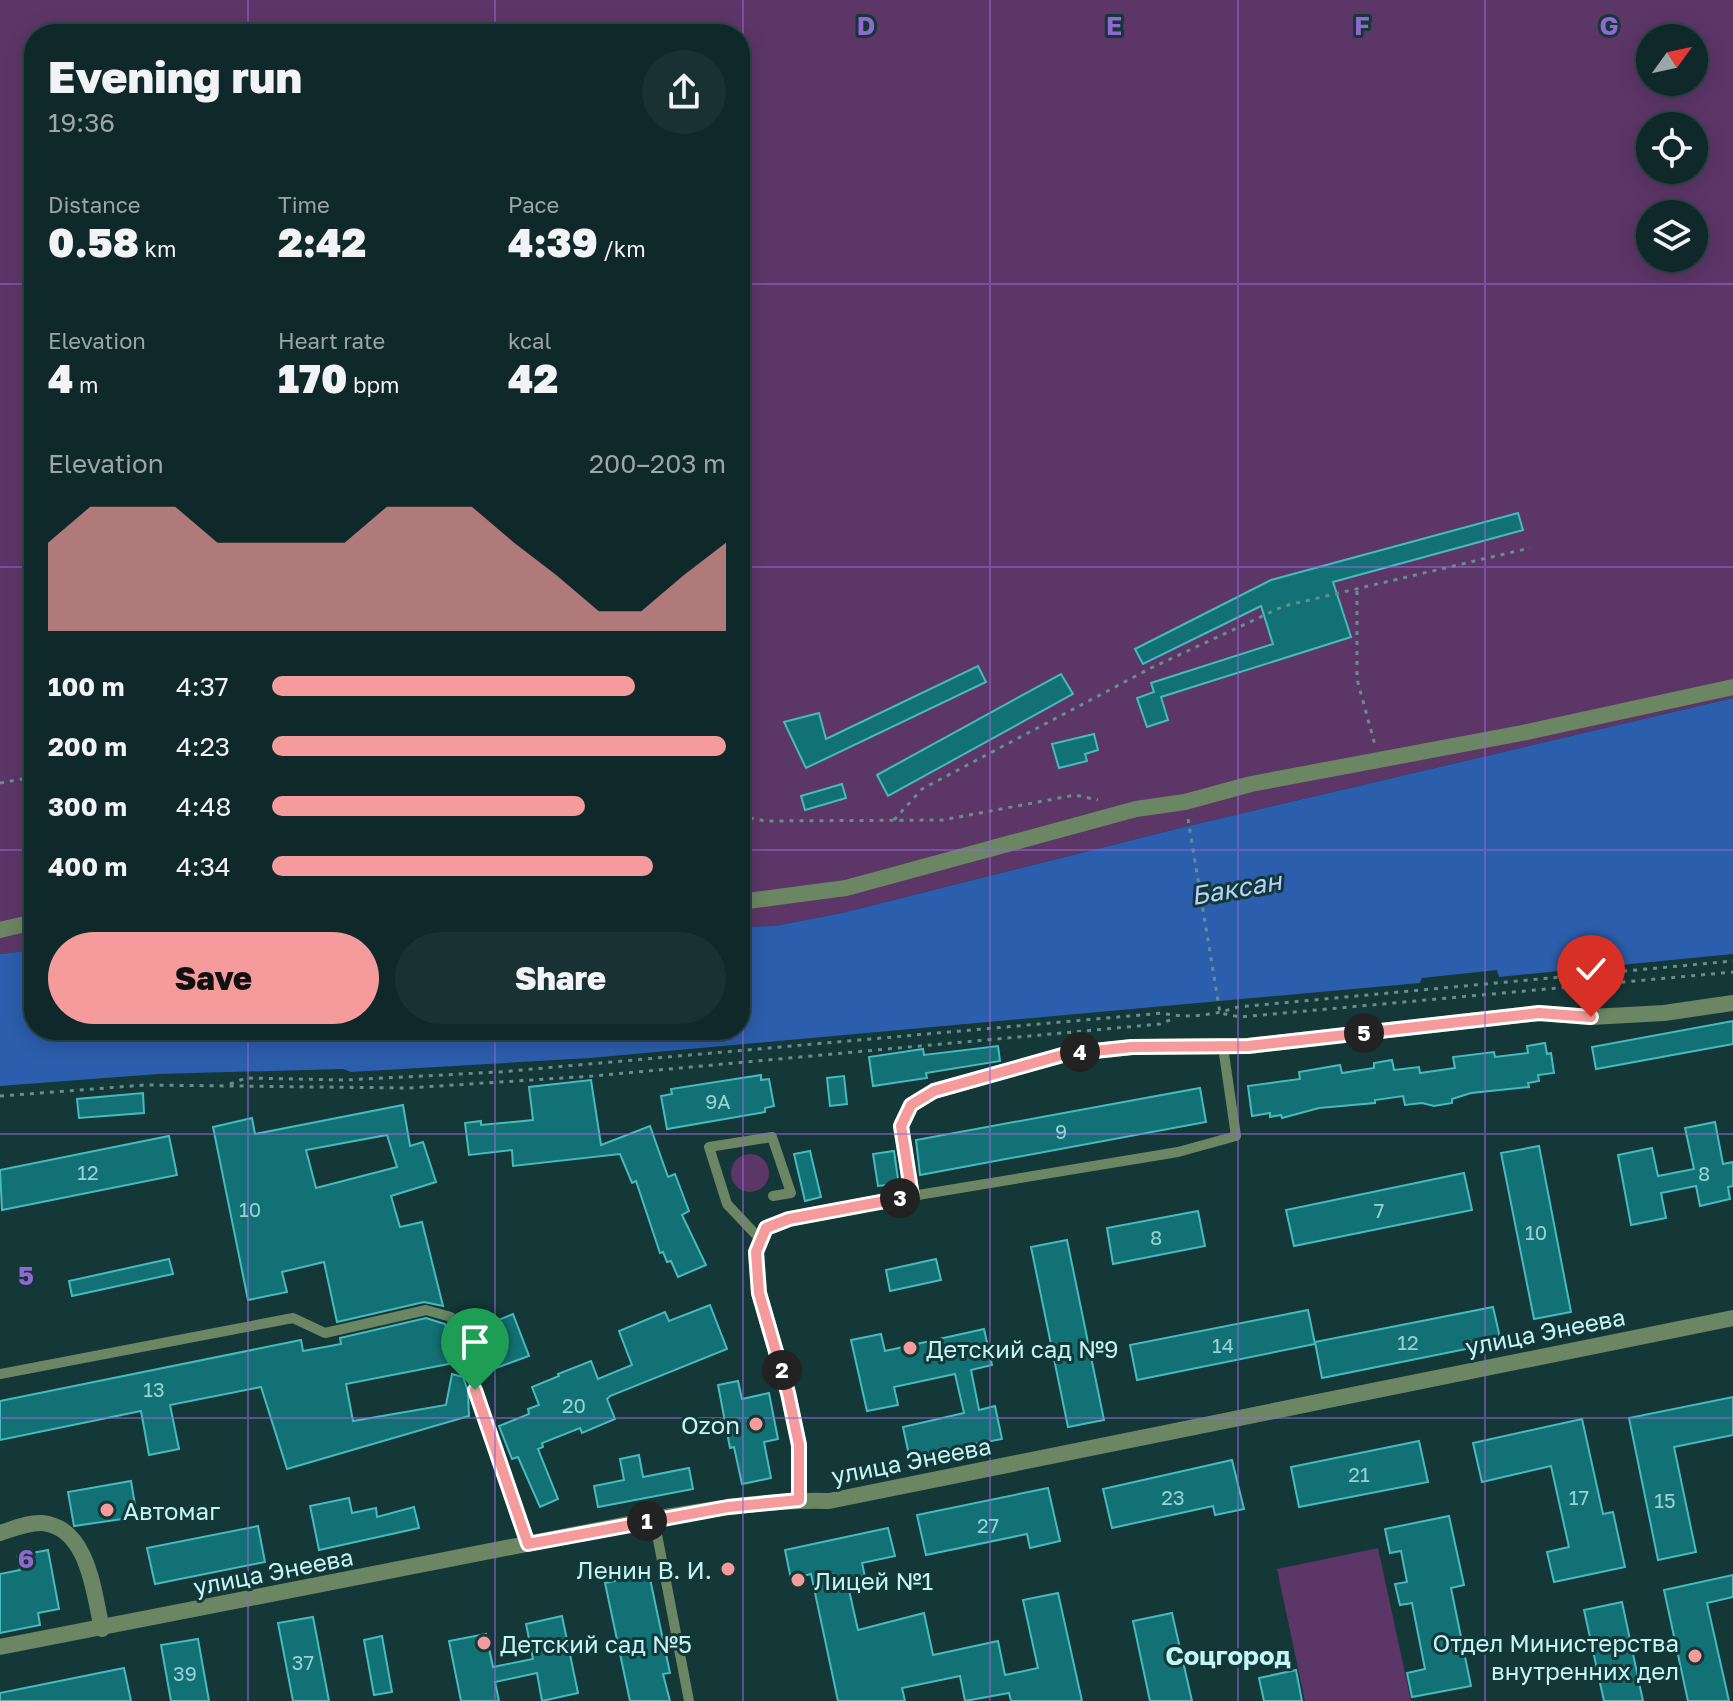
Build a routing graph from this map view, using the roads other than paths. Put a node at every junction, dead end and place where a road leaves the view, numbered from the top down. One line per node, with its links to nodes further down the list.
1 (1733, 687): 2 (street)
2 (750, 901)
3 (24, 924): 4 (street)
4 (0, 930)
5 (1733, 1003): 6 (street)
6 (1223, 1047): 8 (street); 8 (lane)
7 (773, 1196): 9 (lane)
8 (912, 1196): 9 (street)
9 (761, 1240): 12 (street)
10 (1733, 1318): 12 (street, улица Энеева)
11 (0, 1374): 15 (lane)
12 (799, 1500): 13 (street, улица Энеева)
13 (654, 1519): 15 (street, улица Энеева); 18 (lane)
14 (0, 1533): 16 (street)
15 (528, 1544): 16 (street, улица Энеева)
16 (102, 1629): 17 (street, улица Энеева)
17 (0, 1647)
18 (689, 1701)

